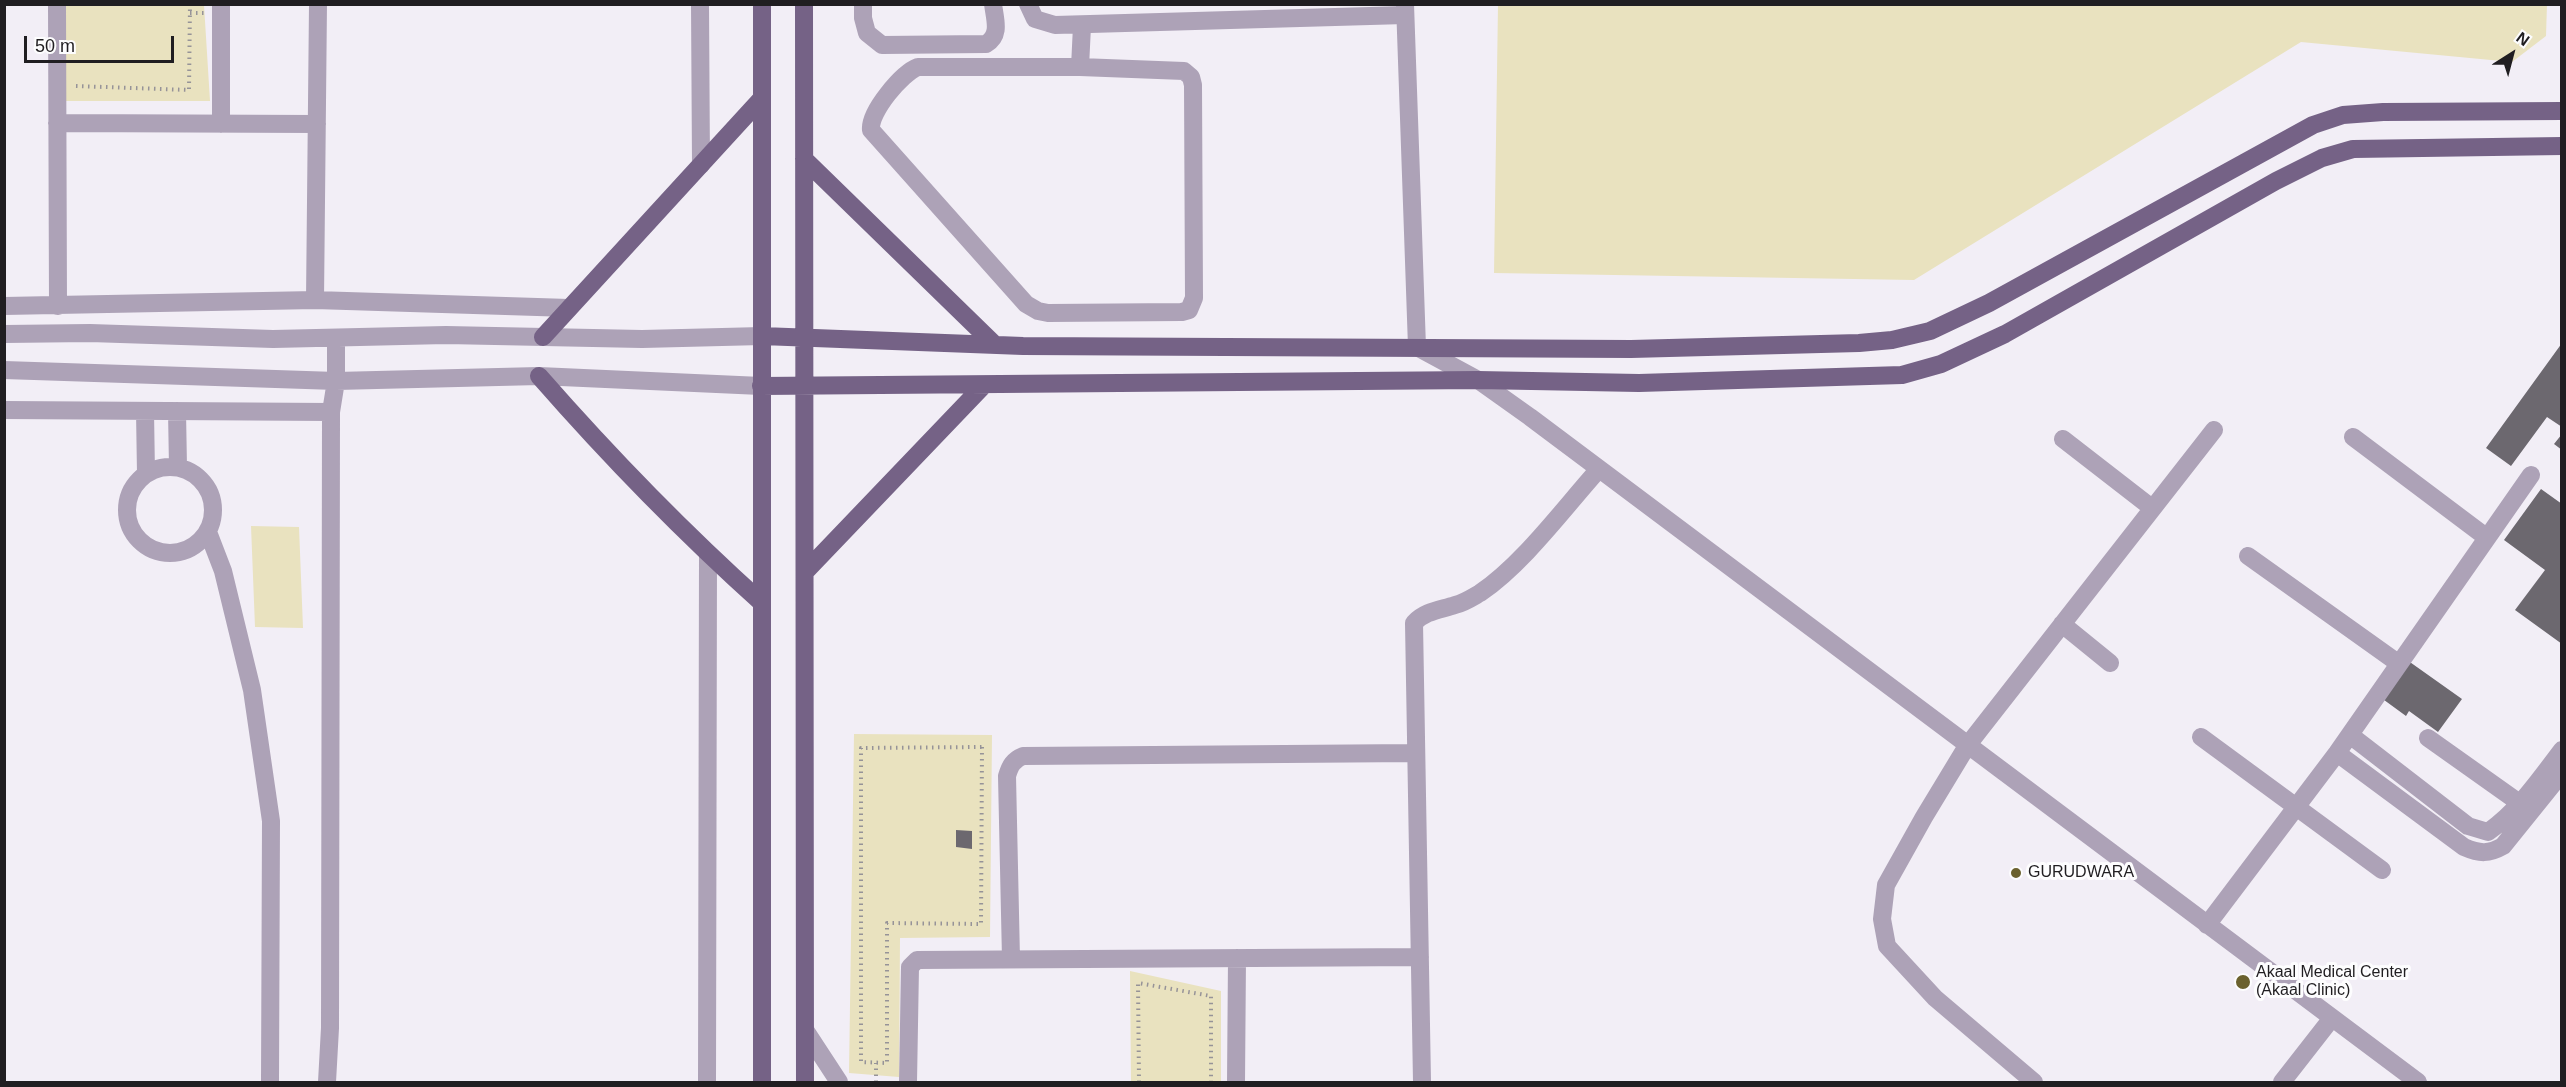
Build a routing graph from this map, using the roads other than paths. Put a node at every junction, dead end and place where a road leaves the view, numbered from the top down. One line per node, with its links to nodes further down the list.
1 (57, 4): 15 (street)
2 (221, 4): 16 (street)
3 (318, 4): 17 (street)
4 (700, 4): 20 (street)
5 (762, 4): 13 (main road)
6 (804, 4): 19 (main road)
7 (863, 4): 8 (street)
8 (993, 4)
9 (1028, 4): 11 (street)
10 (1405, 10): 11 (street); 31 (street)
11 (1082, 26): 12 (street)
12 (1080, 67): 12 (street)
13 (762, 98): 20 (main road); 26 (main road)
14 (2562, 111): 31 (main road)
15 (57, 123): 16 (street); 23 (street)
16 (221, 124): 17 (street)
17 (317, 124): 21 (street)
18 (2562, 146): 34 (main road)
19 (804, 159): 29 (main road); 30 (main road)
20 (701, 165): 24 (main road)
21 (315, 300): 23 (street); 24 (street)
22 (4, 306): 23 (street)
23 (58, 306)
24 (569, 308): 27 (main road)
25 (4, 334): 28 (street)
26 (762, 336): 27 (street); 29 (main road); 37 (main road)
27 (543, 337): 28 (street)
28 (336, 338): 35 (street)
29 (805, 338): 30 (main road); 38 (main road)
30 (995, 345): 31 (main road)
31 (1417, 347): 34 (street)
32 (4, 370): 35 (street)
33 (539, 376): 35 (street); 37 (street); 53 (main road)
34 (1478, 380): 36 (main road); 47 (street)
35 (336, 381): 42 (street)
36 (984, 385): 38 (main road); 55 (main road)
37 (761, 386): 38 (main road); 56 (main road)
38 (805, 386): 55 (main road)
39 (4, 410): 40 (street)
40 (145, 411): 41 (street); 48 (street)
41 (177, 411): 42 (street); 46 (street)
42 (331, 412): 78 (street)
43 (2214, 430): 50 (street)
44 (2353, 437): 52 (street)
45 (2063, 439): 50 (street)
46 (178, 467): 48 (street); 51 (street)
47 (1599, 469): 63 (street); 65 (street)
48 (146, 474): 51 (street)
49 (2531, 475): 52 (street)
50 (2152, 508): 57 (street)
51 (208, 532): 77 (street)
52 (2486, 537): 59 (street)
53 (708, 554): 56 (main road); 79 (street)
54 (2248, 556): 59 (street)
55 (805, 572): 76 (main road)
56 (762, 603): 80 (main road)
57 (2062, 624): 58 (street); 63 (street)
58 (2110, 663)
59 (2398, 663): 60 (street)
60 (2350, 735): 66 (street); 68 (street)
61 (2201, 738): 69 (street)
62 (2428, 738): 68 (street)
63 (1967, 746): 71 (street); 86 (street)
64 (2562, 750): 68 (street)
65 (1415, 753): 72 (street); 74 (street)
66 (2337, 753): 67 (street); 69 (street)
67 (2562, 773)
68 (2521, 804)
69 (2296, 805): 70 (street); 71 (street)
70 (2382, 870)
71 (2207, 925): 75 (street)
72 (1420, 957): 73 (street); 85 (street)
73 (1237, 958): 74 (street); 84 (street)
74 (1011, 959): 83 (street)
75 (2332, 1018): 87 (street); 88 (street)
76 (805, 1030): 81 (main road); 82 (street)
77 (270, 1083)
78 (327, 1083)
79 (707, 1083)
80 (762, 1083)
81 (805, 1083)
82 (839, 1083)
83 (908, 1083)
84 (1236, 1083)
85 (1422, 1083)
86 (2034, 1083)
87 (2282, 1083)
88 (2418, 1083)

